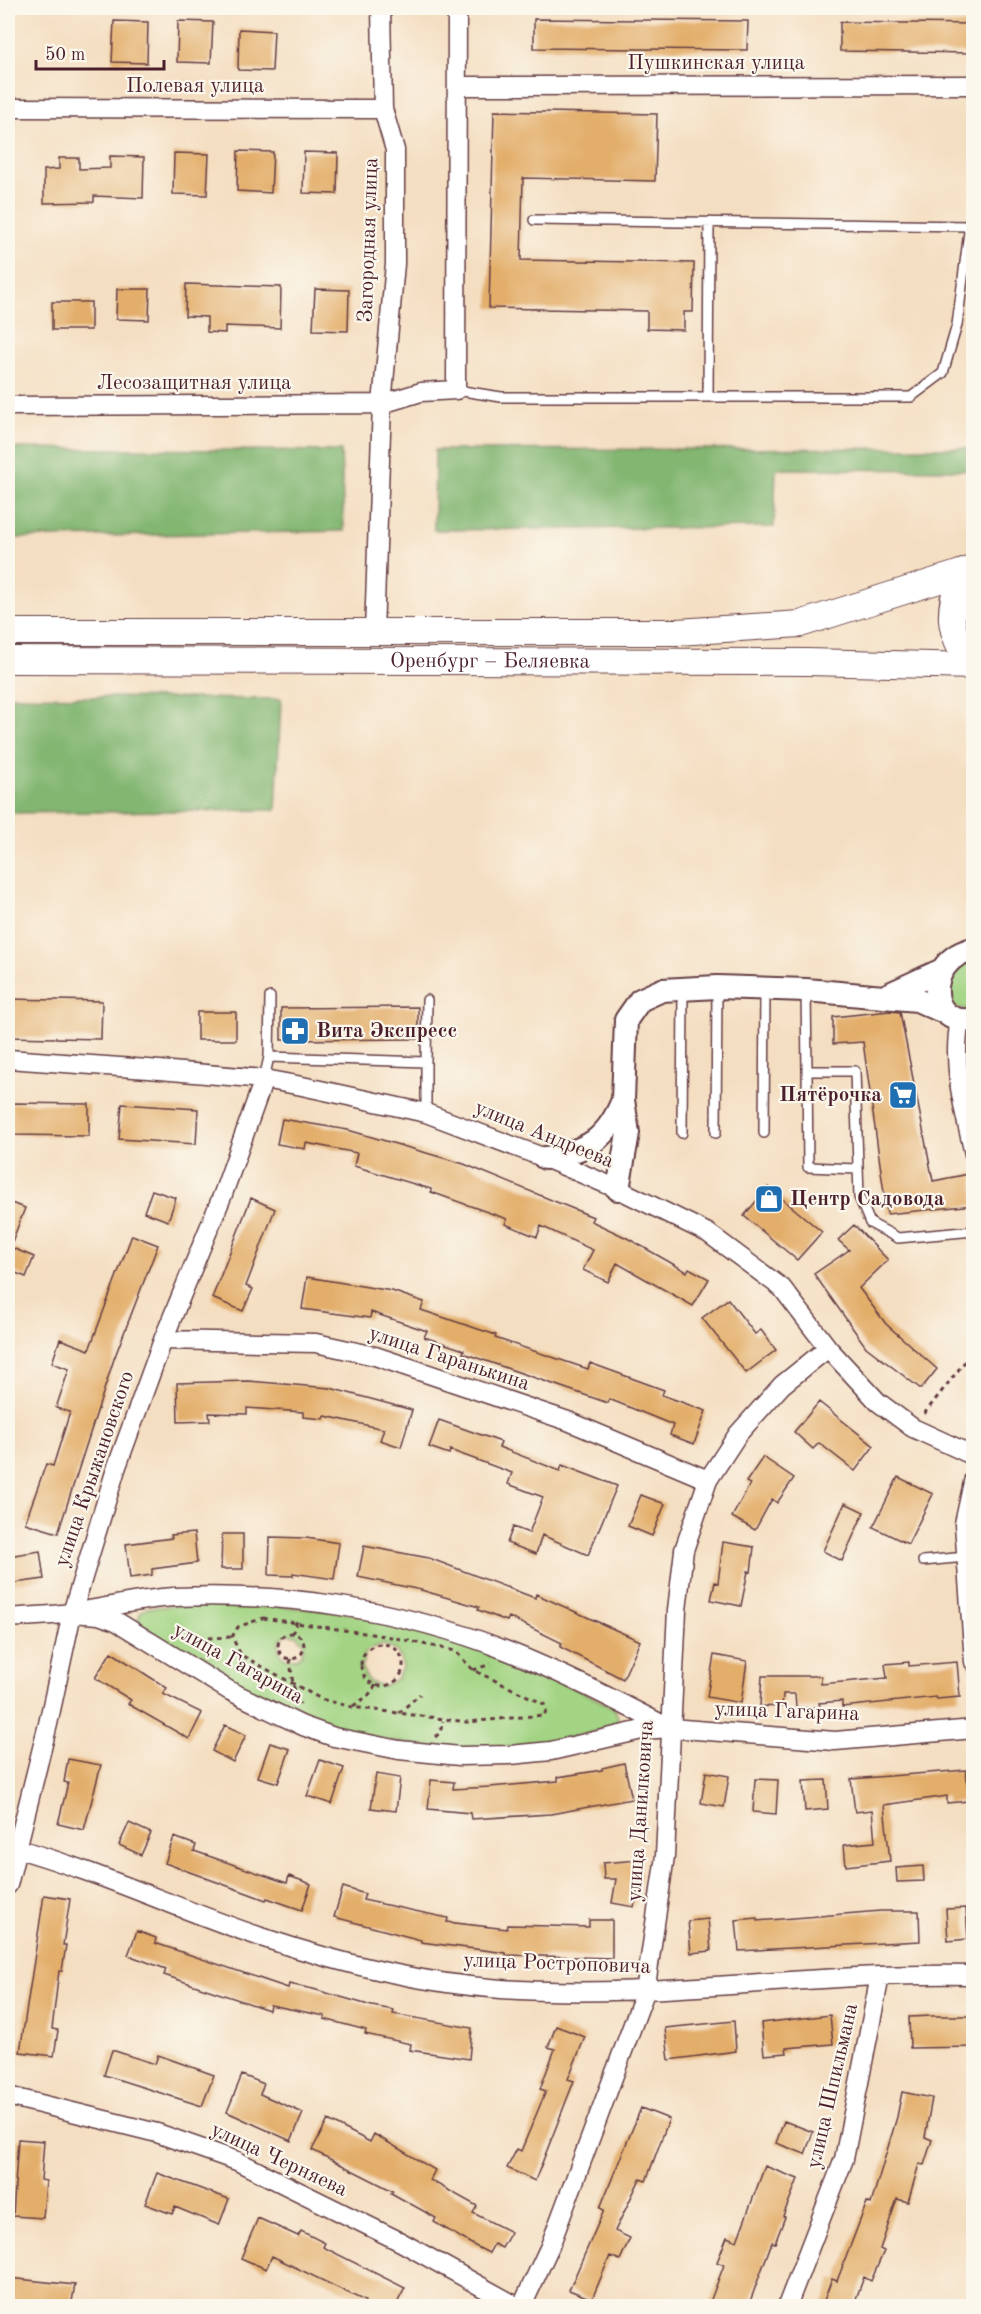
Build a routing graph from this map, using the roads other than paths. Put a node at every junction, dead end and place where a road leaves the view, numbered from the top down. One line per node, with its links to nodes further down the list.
1 (381, 8): 6 (street, Загородная улица)
2 (458, 8): 4 (street)
3 (974, 85): 4 (street, Пушкинская улица)
4 (458, 86): 11 (street)
5 (8, 108): 6 (street, Полевая улица)
6 (383, 109): 13 (street, Загородная улица)
7 (972, 208): 10 (lane)
8 (534, 220): 9 (lane)
9 (709, 222): 10 (lane); 12 (lane)
10 (969, 226): 12 (lane)
11 (456, 390): 12 (lane); 13 (street, Лесозащитная улица)
12 (708, 397)
13 (382, 404): 14 (street, Лесозащитная улица); 17 (street, Загородная улица)
14 (8, 406)
15 (967, 571): 17 (main road, Оренбург – Беляевка); 19 (main road, Оренбург – Беляевка)
16 (8, 632): 17 (main road, Оренбург – Беляевка)
17 (374, 632)
18 (8, 660): 19 (main road, Оренбург – Беляевка)
19 (973, 666)
20 (974, 949): 21 (street)
21 (942, 970): 27 (street); 29 (street)
22 (717, 987): 23 (street); 24 (street); 38 (lane)
23 (683, 989): 35 (street); 37 (lane)
24 (765, 989): 25 (street); 39 (lane)
25 (806, 990): 27 (street); 33 (lane)
26 (270, 997): 30 (lane)
27 (883, 997): 29 (street)
28 (427, 1000): 32 (lane)
29 (960, 1018): 40 (street)
30 (269, 1057): 32 (lane); 34 (lane)
31 (8, 1059): 34 (street, улица Андреева)
32 (426, 1062): 36 (lane)
33 (807, 1071): 42 (lane); 42 (lane)
34 (264, 1079): 36 (street, улица Андреева); 45 (street, улица Крыжановского)
35 (623, 1100): 41 (street); 43 (street)
36 (426, 1113): 41 (street, улица Андреева)
37 (682, 1133)
38 (716, 1133)
39 (764, 1133)
40 (973, 1153)
41 (544, 1158): 43 (street, улица Андреева)
42 (857, 1169): 44 (lane)
43 (618, 1189): 46 (street, улица Андреева)
44 (974, 1231)
45 (163, 1340): 49 (street, улица Гаранькина); 52 (street, улица Крыжановского)
46 (828, 1348): 47 (street, улица Андреева); 49 (street, улица Данилковича)
47 (974, 1456)
48 (974, 1478): 50 (street)
49 (708, 1480): 55 (street, улица Данилковича)
50 (966, 1557): 51 (lane); 54 (street)
51 (923, 1561)
52 (72, 1613): 53 (street, улица Гагарина); 55 (street, улица Гагарина); 55 (street, улица Гагарина); 57 (street, улица Крыжановского)
53 (8, 1618)
54 (974, 1662)
55 (671, 1728): 56 (street, улица Гагарина); 61 (street, улица Данилковича)
56 (974, 1729)
57 (15, 1848): 58 (street, улица Крыжановского); 61 (street, улица Ростроповича)
58 (8, 1885)
59 (974, 1975): 60 (street, улица Ростроповича)
60 (880, 1976): 61 (street, улица Ростроповича); 65 (street, улица Шпильмана)
61 (645, 1992): 64 (street, улица Данилковича)
62 (8, 2096): 63 (street, улица Черняева)
63 (516, 2307)
64 (522, 2307)
65 (787, 2307)

